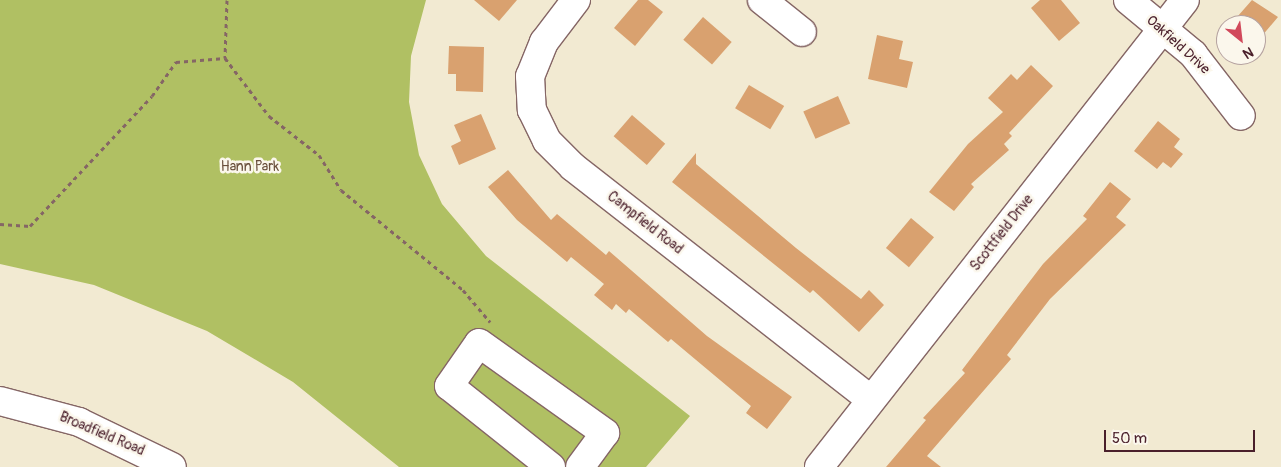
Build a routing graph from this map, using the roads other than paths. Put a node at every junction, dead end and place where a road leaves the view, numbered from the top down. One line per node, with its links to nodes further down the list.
1 (576, 0): 8 (street, Campfield Road)
2 (762, 0): 6 (street)
3 (1128, 0): 5 (street, Oakfield Drive)
4 (1185, 0): 5 (street, Scottfield Drive)
5 (1161, 31): 7 (street, Oakfield Drive); 8 (street, Scottfield Drive)
6 (802, 32)
7 (1241, 116)
8 (870, 400): 13 (street, Scottfield Drive)
9 (0, 401): 10 (street, Broadfield Road)
10 (172, 467)
11 (551, 467): 12 (street)
12 (580, 467)
13 (819, 467)

